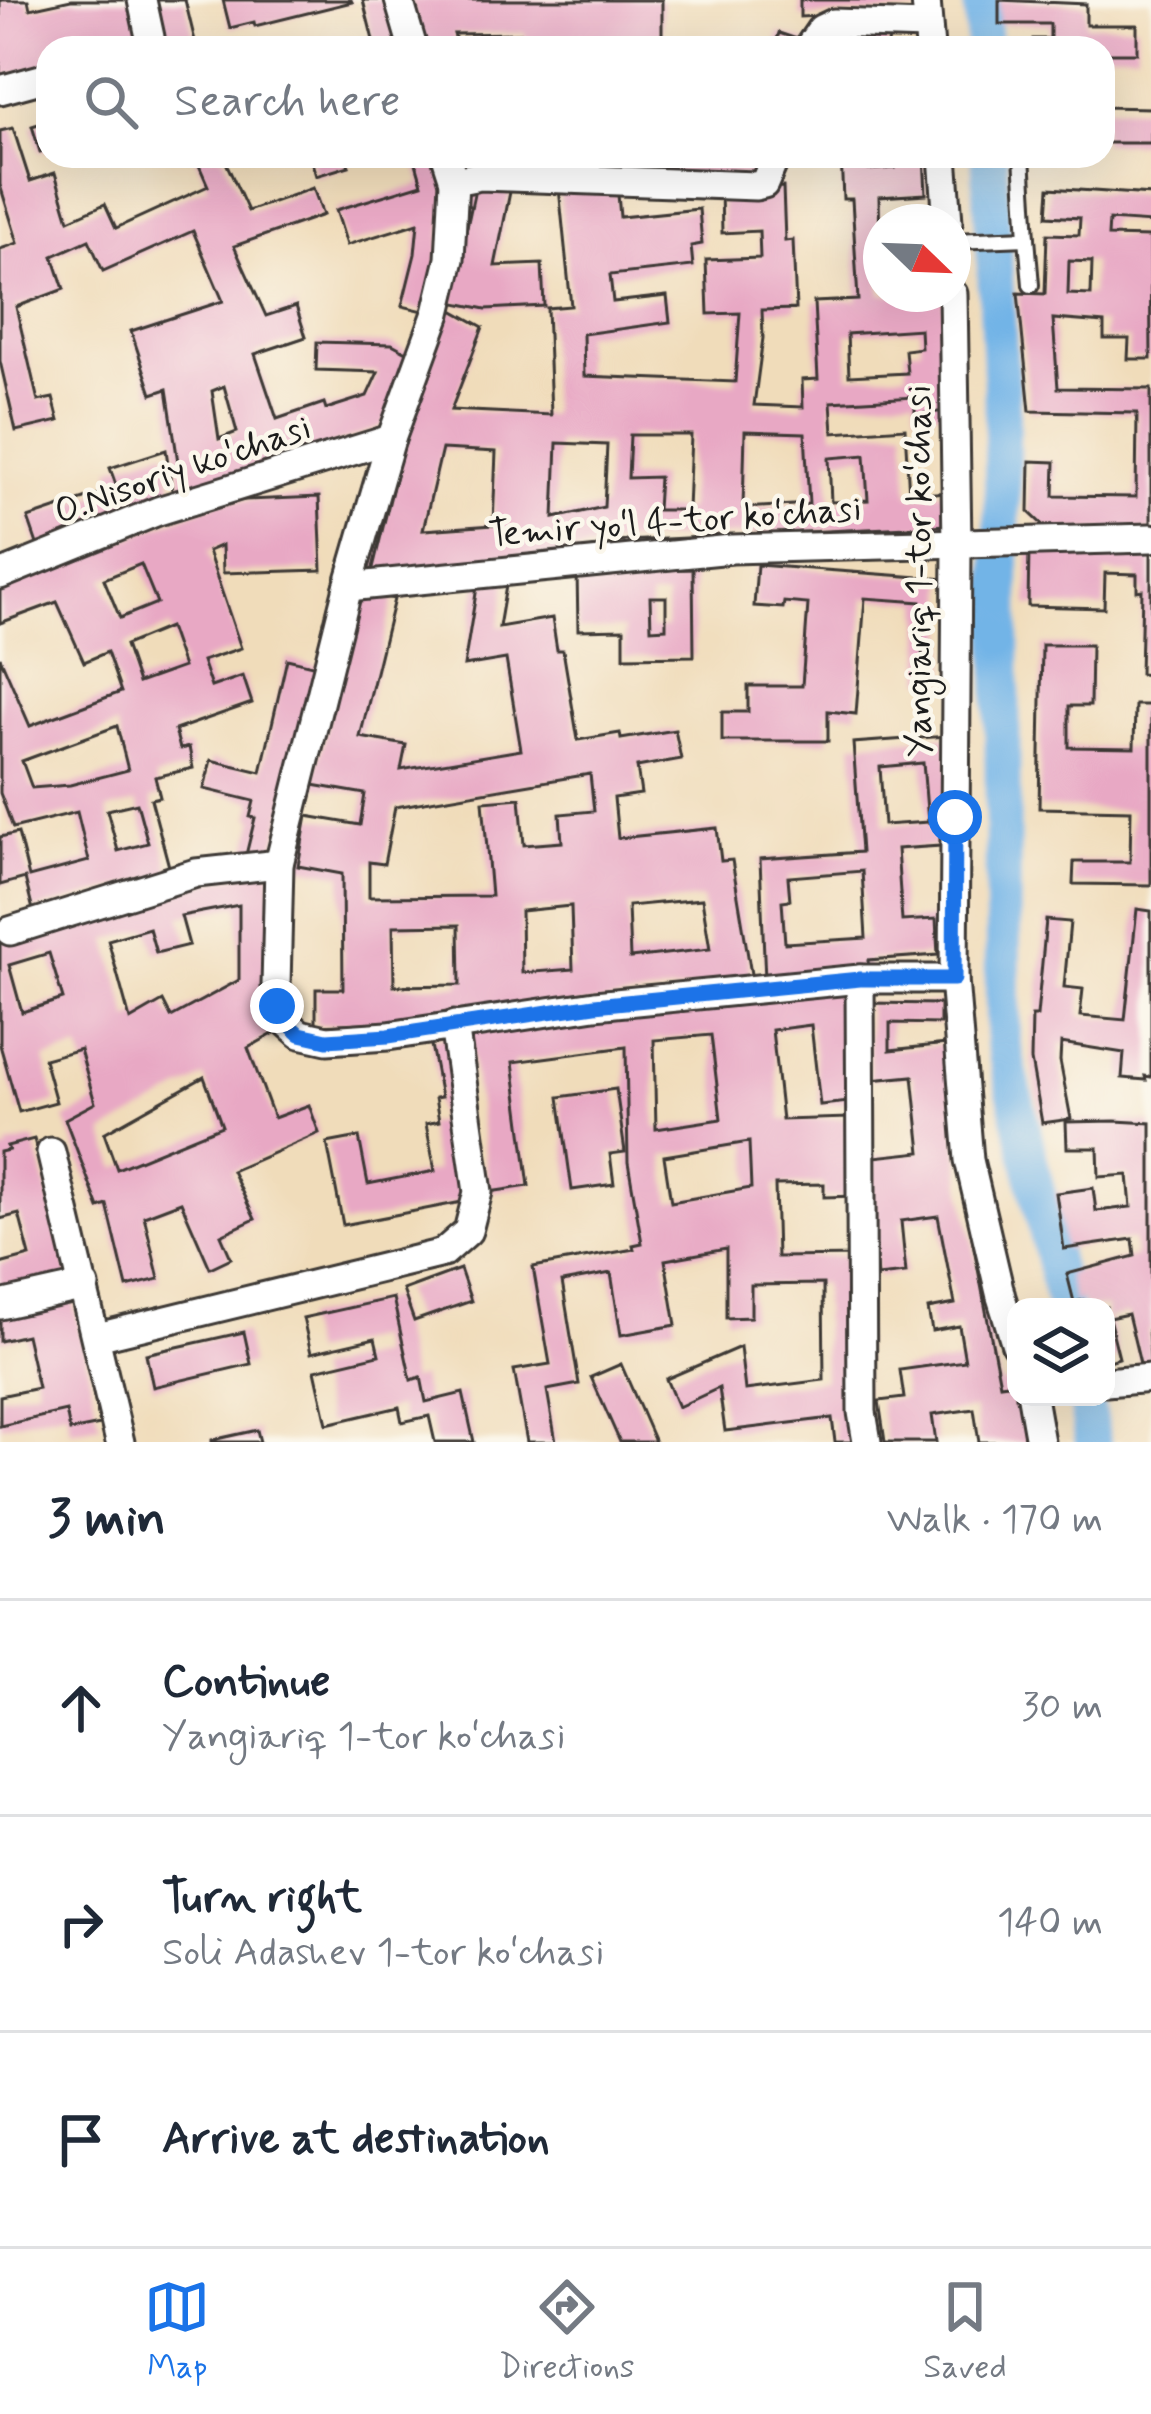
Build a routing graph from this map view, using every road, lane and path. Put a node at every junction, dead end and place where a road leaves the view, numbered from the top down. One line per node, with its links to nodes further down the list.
1 (142, 0): 4 (street)
2 (399, 0): 5 (street)
3 (927, 25): 6 (street)
4 (151, 36)
5 (410, 36)
6 (816, 36)
7 (36, 80): 8 (street)
8 (0, 90)
9 (771, 168): 12 (street)
10 (945, 168): 13 (street)
11 (1023, 168): 15 (lane)
12 (450, 169): 18 (street)
13 (951, 204)
14 (971, 236): 15 (lane)
15 (1027, 238): 16 (lane)
16 (1031, 285)
17 (954, 312): 20 (street, Yangiariq 1-tor koʻchasi)
18 (391, 439): 21 (street, O.Nisoriy ko'chasi); 22 (street)
19 (1151, 538): 20 (street, Temir yoʻl 4-tor koʻchasi)
20 (970, 544): 22 (street, Temir yoʻl 4-tor koʻchasi); 26 (street, Yangiariq 1-tor koʻchasi)
21 (0, 575)
22 (348, 587): 23 (street)
23 (279, 864): 24 (street); 27 (street)
24 (10, 931)
25 (860, 979): 26 (street); 27 (street); 37 (street)
26 (954, 979): 31 (street, Yangiariq 1-tor koʻchasi)
27 (454, 1025): 32 (street)
28 (51, 1152): 29 (street)
29 (86, 1286): 30 (street); 32 (street)
30 (0, 1305)
31 (1007, 1318)
32 (97, 1337): 36 (street)
33 (1151, 1378): 34 (street)
34 (1115, 1381)
35 (1034, 1406): 38 (street)
36 (120, 1442)
37 (867, 1442)
38 (1040, 1442)

